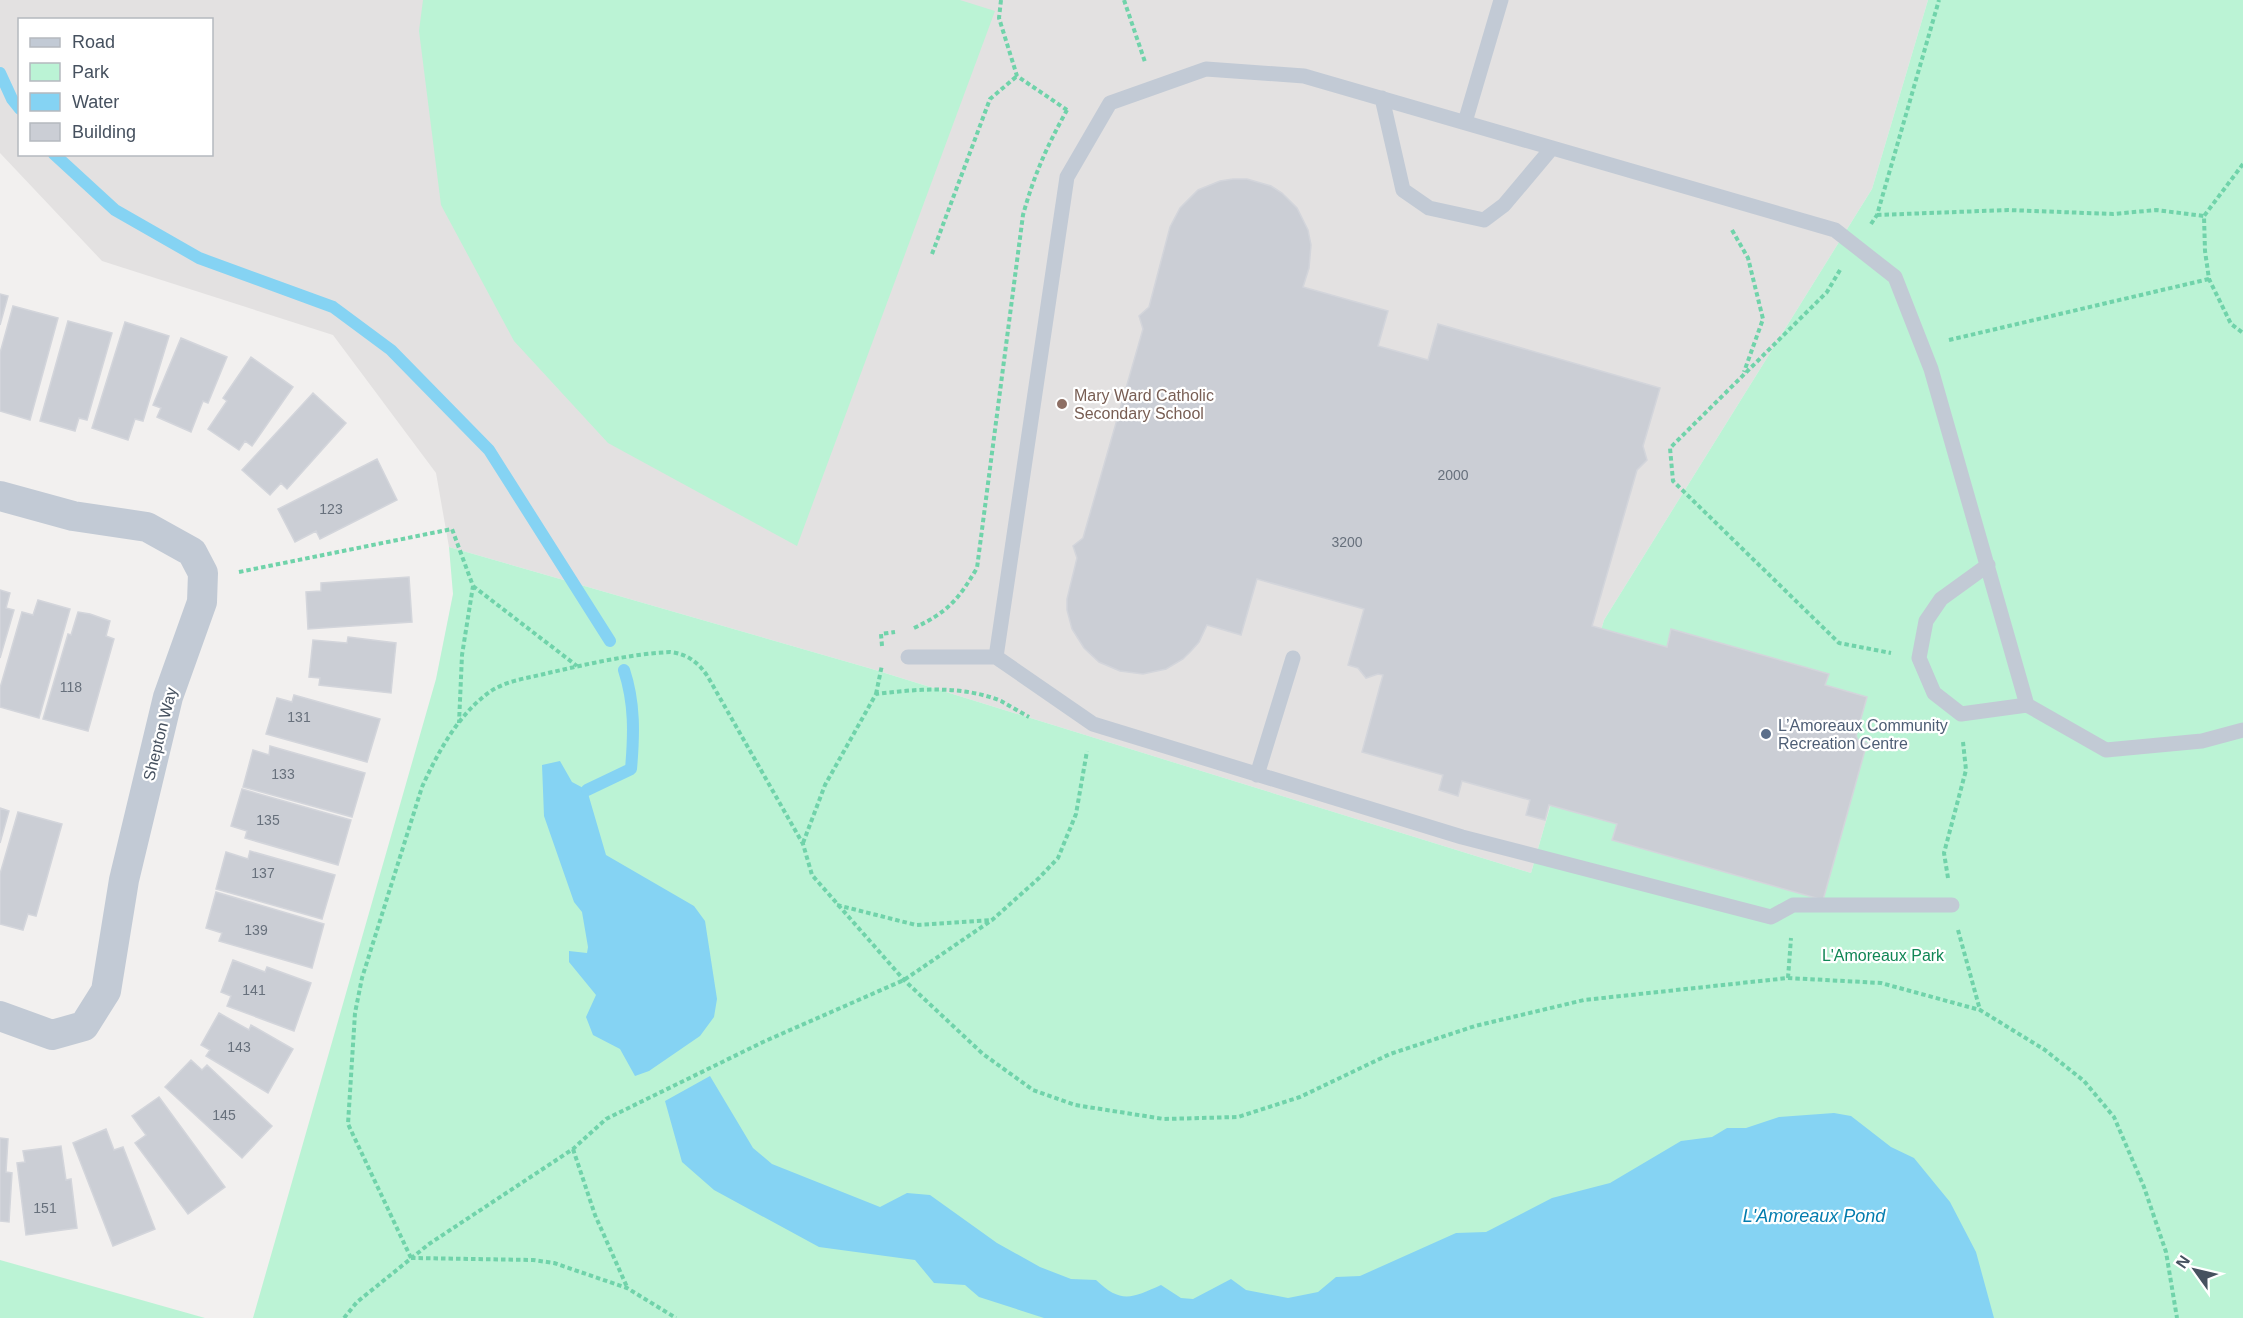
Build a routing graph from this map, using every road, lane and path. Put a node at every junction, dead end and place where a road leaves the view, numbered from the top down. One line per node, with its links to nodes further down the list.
1 (1001, 0): 5 (path)
2 (1124, 0): 6 (path)
3 (1501, 0): 9 (lane)
4 (1939, 0): 14 (path)
5 (1017, 76): 8 (path); 17 (path)
6 (1154, 88): 7 (lane); 10 (lane)
7 (1382, 98): 9 (lane); 11 (lane)
8 (1067, 110): 10 (path); 26 (path)
9 (1465, 122): 11 (lane)
10 (1095, 129): 30 (lane)
11 (1552, 148): 13 (lane)
12 (2243, 164): 15 (path)
13 (1710, 193): 16 (lane); 21 (path)
14 (1878, 215): 15 (path); 16 (path)
15 (2204, 216): 18 (path)
16 (1856, 246): 20 (lane); 21 (path)
17 (932, 254)
18 (2209, 279): 19 (path); 20 (path)
19 (2243, 333)
20 (1922, 345): 23 (lane)
21 (1743, 376): 32 (path)
22 (0, 496): 51 (street, Shepton Way)
23 (1988, 565): 32 (lane); 36 (lane)
24 (239, 572): 25 (path)
25 (473, 586): 34 (path); 39 (path)
26 (911, 630)
27 (901, 631): 28 (path)
28 (882, 653)
29 (908, 657): 30 (lane)
30 (996, 657): 40 (lane)
31 (1293, 658): 42 (lane)
32 (1919, 658): 37 (lane)
33 (883, 663): 35 (path)
34 (577, 667): 39 (path); 43 (path)
35 (876, 694): 38 (path); 43 (path)
36 (2027, 705): 37 (lane); 41 (lane)
37 (1961, 714): 46 (path)
38 (1039, 722)
39 (459, 723): 53 (path)
40 (1093, 724): 42 (lane); 47 (path)
41 (2243, 730)
42 (1257, 775): 45 (lane)
43 (803, 844): 44 (path)
44 (837, 904): 47 (path); 49 (path)
45 (1793, 905): 46 (lane); 48 (path)
46 (1952, 905): 50 (path)
47 (992, 920): 49 (path)
48 (1788, 978): 49 (path); 50 (path)
49 (904, 980): 52 (path)
50 (1980, 1010): 57 (path)
51 (0, 1016)
52 (573, 1149): 53 (path); 54 (path)
53 (411, 1258): 54 (path); 55 (path)
54 (627, 1288): 56 (path)
55 (344, 1318)
56 (675, 1318)
57 (2178, 1318)

